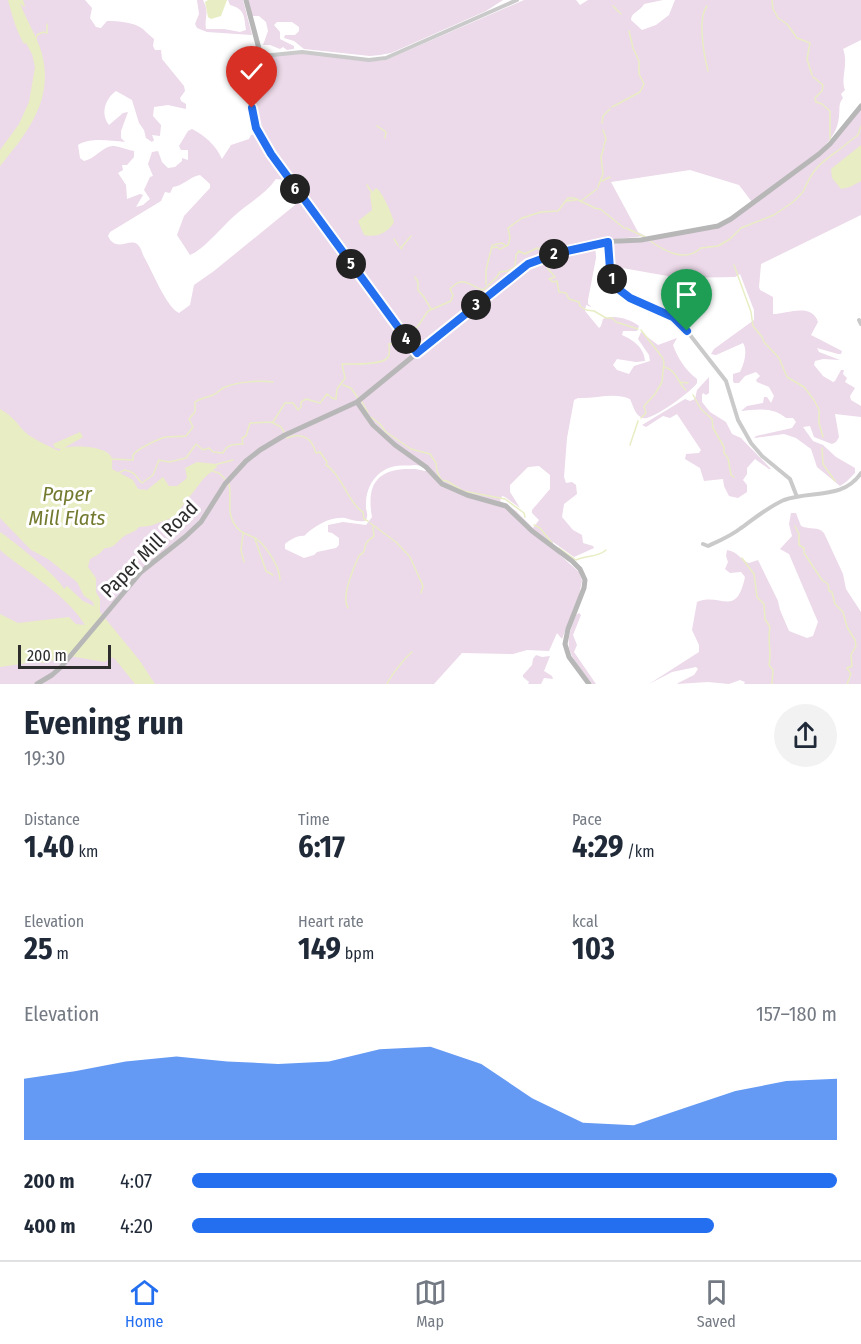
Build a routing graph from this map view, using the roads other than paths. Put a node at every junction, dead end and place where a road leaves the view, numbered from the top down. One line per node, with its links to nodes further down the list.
1 (246, 0): 3 (main road)
2 (517, 0): 3 (street)
3 (261, 56): 6 (main road)
4 (861, 106): 5 (main road, Paper Mill Road)
5 (608, 242): 6 (main road, Paper Mill Road); 9 (street)
6 (417, 353): 7 (main road, Paper Mill Road)
7 (357, 402): 11 (main road, Paper Mill Road); 12 (main road)
8 (861, 473): 9 (street)
9 (796, 497): 10 (street)
10 (703, 544)
11 (37, 684)
12 (589, 684)

